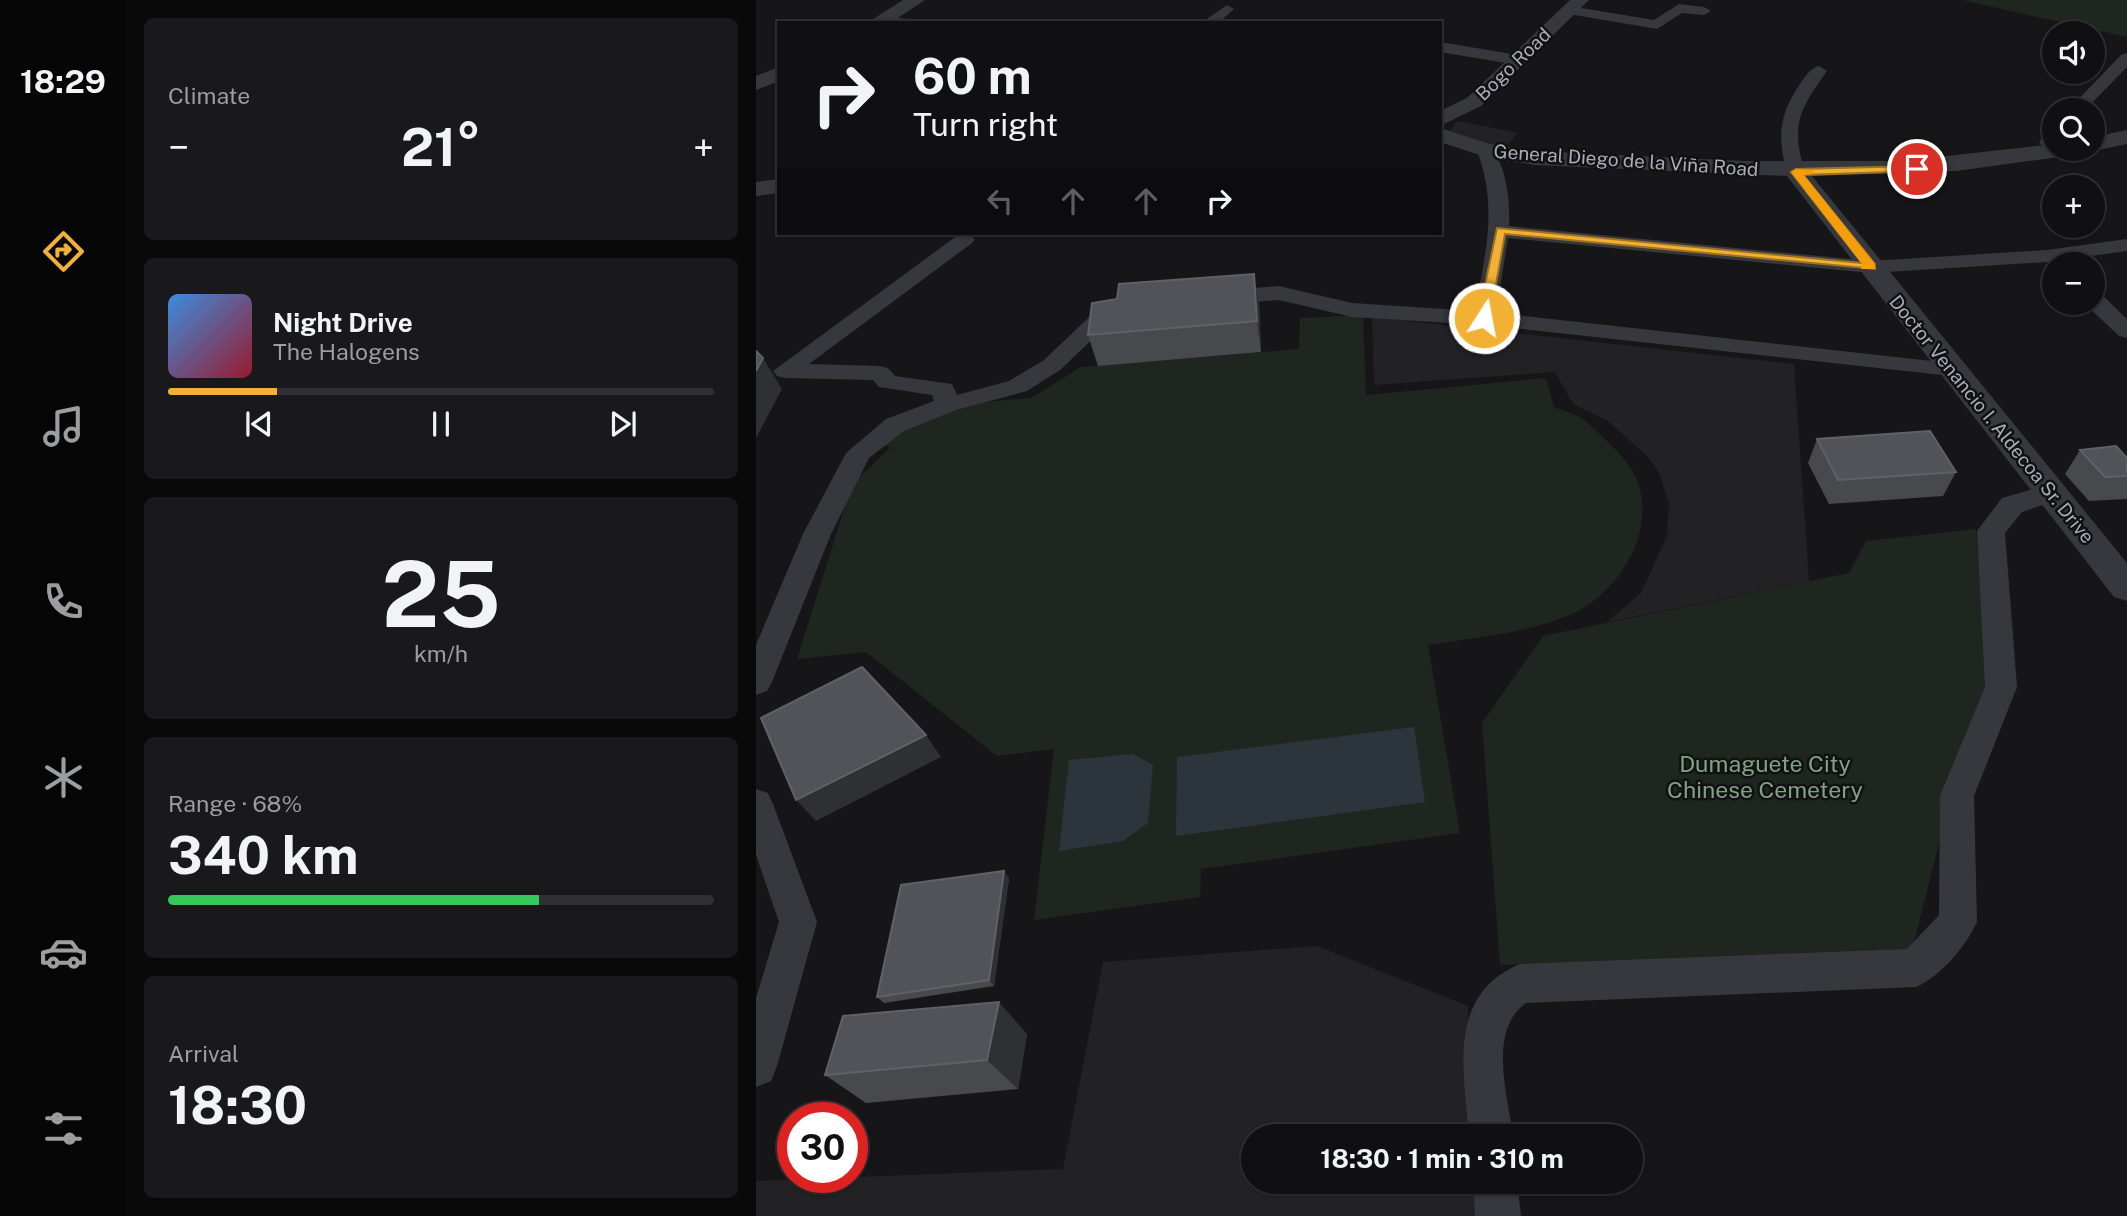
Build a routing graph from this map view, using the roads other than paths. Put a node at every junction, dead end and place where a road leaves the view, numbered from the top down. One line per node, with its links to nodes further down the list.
1 (916, 0): 5 (street)
2 (1575, 5): 4 (street); 9 (street, Bogo Road)
3 (1227, 9): 6 (street)
4 (1704, 11)
5 (881, 21)
6 (1211, 21)
7 (1442, 47): 9 (street)
8 (2127, 58): 13 (street)
9 (1518, 60): 14 (street, Bogo Road)
10 (1819, 71): 20 (street, Doctor Venancio I. Aldecoa Sr. Drive)
11 (777, 74): 12 (street)
12 (756, 84)
13 (2088, 98)
14 (1442, 119)
15 (1442, 135): 19 (street, General Diego de la Viña Road)
16 (2127, 137): 17 (street)
17 (2105, 142)
18 (2042, 148): 20 (street, General Diego de la Viña Road)
19 (1486, 151): 20 (street, General Diego de la Viña Road); 23 (street)
20 (1796, 172): 28 (street, Doctor Venancio I. Aldecoa Sr. Drive)
21 (777, 187): 22 (street)
22 (756, 189)
23 (1500, 231): 28 (street); 32 (street)
24 (965, 239): 35 (street)
25 (2127, 245): 26 (street)
26 (2092, 252)
27 (2042, 260): 28 (street)
28 (1871, 267): 34 (street, Doctor Venancio I. Aldecoa Sr. Drive)
29 (1196, 300): 32 (street)
30 (1141, 305): 35 (street)
31 (2105, 310): 33 (street)
32 (1484, 318): 34 (street)
33 (2127, 331)
34 (1951, 369): 36 (street, Doctor Venancio I. Aldecoa Sr. Drive)
35 (947, 405): 38 (street)
36 (2051, 493): 37 (street, Doctor Venancio I. Aldecoa Sr. Drive); 41 (street)
37 (2127, 588)
38 (756, 682)
39 (756, 804): 40 (street)
40 (756, 1066)
41 (1490, 1124)
42 (1496, 1194): 43 (street)
43 (1498, 1216)

